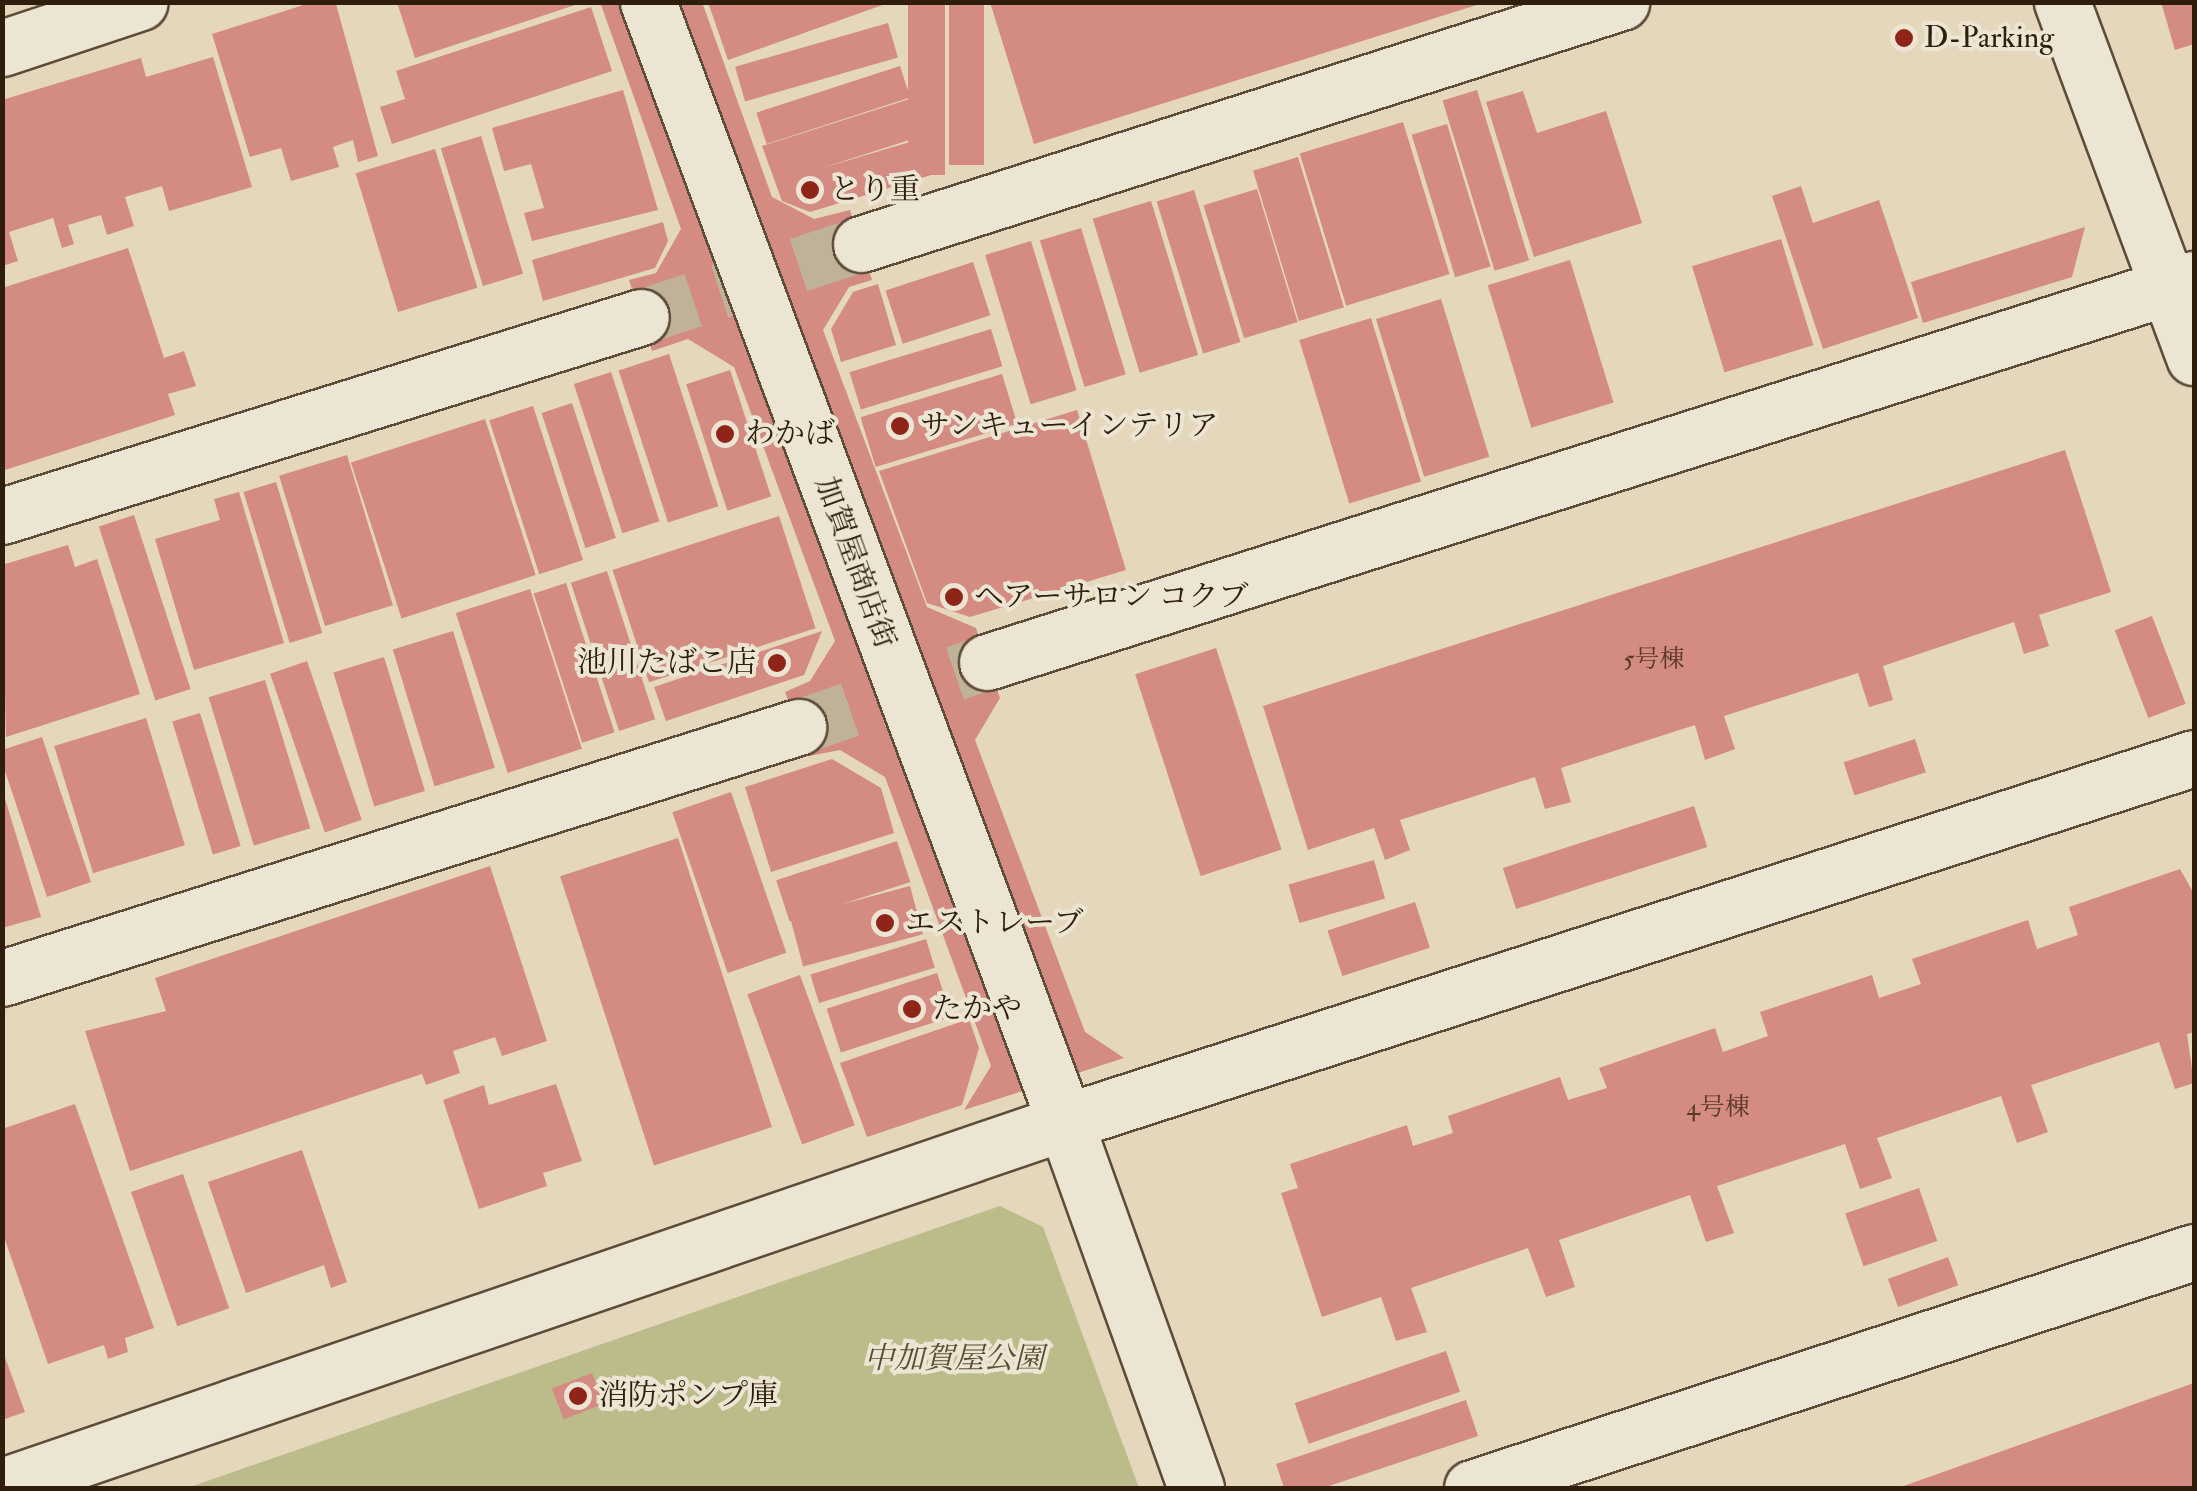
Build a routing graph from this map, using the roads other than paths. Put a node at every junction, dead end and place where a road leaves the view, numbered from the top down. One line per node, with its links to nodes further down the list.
1 (140, 2): 5 (street)
2 (648, 2): 15 (street, 加賀屋商店街)
3 (1621, 2): 6 (street)
4 (2062, 2): 7 (street)
5 (2, 48)
6 (861, 244)
7 (2182, 283): 9 (street); 11 (street)
8 (641, 316): 10 (street)
9 (2194, 357)
10 (2, 516)
11 (988, 662)
12 (798, 727): 14 (street)
13 (2194, 758): 15 (street)
14 (2, 978)
15 (1065, 1122): 17 (street); 18 (street, 加賀屋商店街)
16 (2194, 1252): 19 (street)
17 (2, 1486)
18 (1196, 1488)
19 (1472, 1488)

